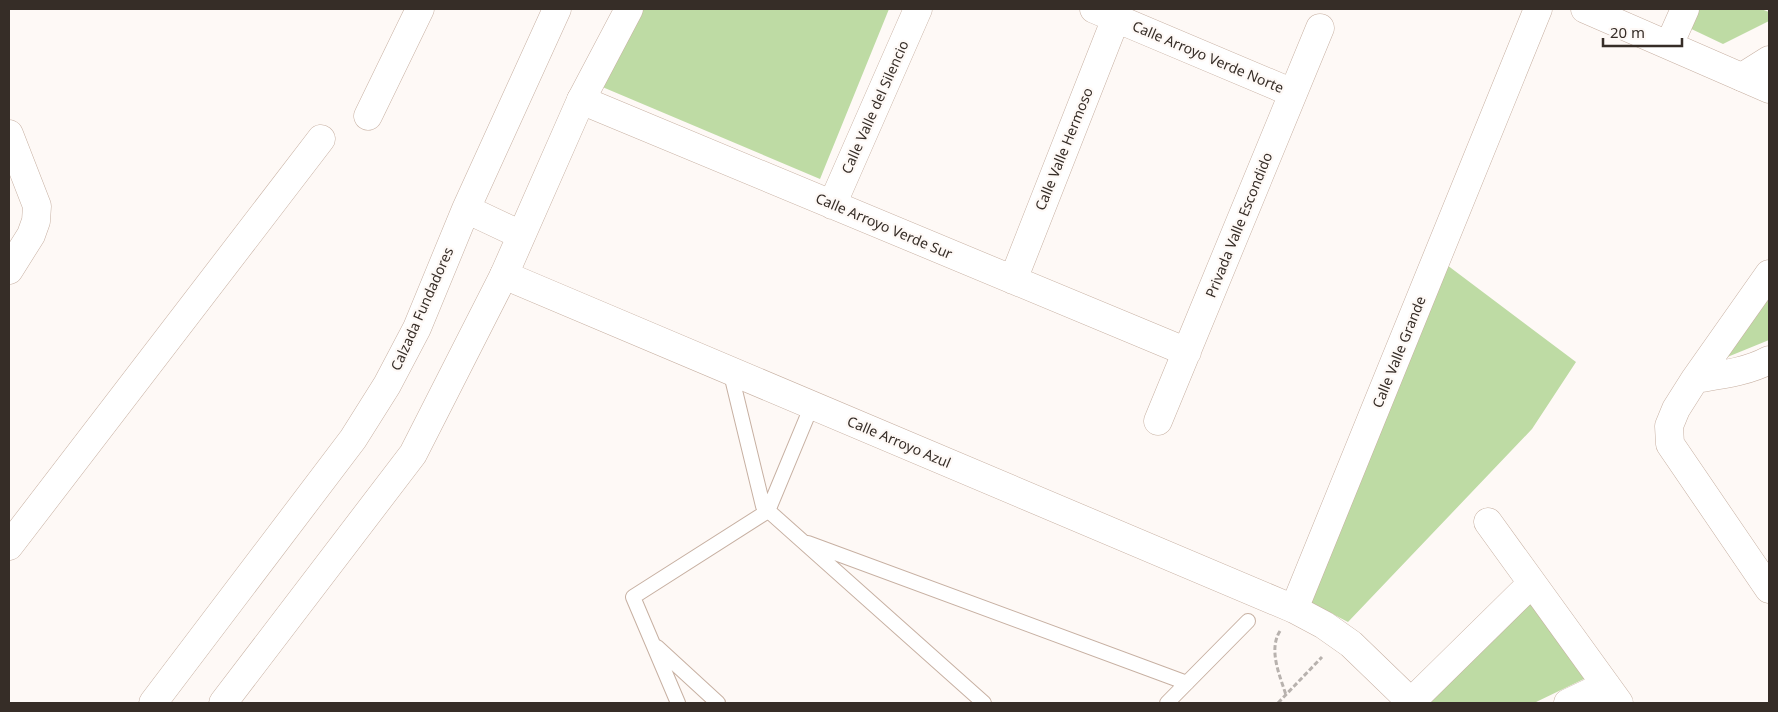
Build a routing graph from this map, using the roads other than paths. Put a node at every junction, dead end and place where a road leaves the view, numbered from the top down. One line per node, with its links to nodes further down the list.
1 (420, 9): 16 (street)
2 (558, 9): 20 (street, Calzada Fundadores)
3 (628, 9): 15 (street)
4 (918, 9): 19 (street, Calle Valle del Silencio)
5 (1538, 9): 39 (street, Calle Valle Grande)
6 (1585, 9): 10 (street)
7 (1685, 9): 10 (street)
8 (1105, 13): 14 (street, Calle Arroyo Verde Norte); 25 (street, Calle Valle Hermoso)
9 (1320, 28): 14 (street, Privada Valle Escondido)
10 (1669, 45): 12 (street)
11 (1769, 60): 12 (street)
12 (1742, 77): 13 (street)
13 (1769, 89)
14 (1293, 93): 26 (street, Privada Valle Escondido)
15 (581, 100): 19 (street, Calle Arroyo Verde Sur); 21 (street)
16 (368, 116)
17 (9, 134): 22 (street)
18 (321, 139): 35 (street)
19 (832, 204): 25 (street, Calle Arroyo Verde Sur)
20 (466, 209): 21 (street); 44 (street, Calzada Fundadores)
21 (522, 235): 24 (street)
22 (9, 270)
23 (1769, 274): 29 (street)
24 (504, 275): 28 (street, Calle Arroyo Azul); 45 (street)
25 (1013, 280): 26 (street, Calle Arroyo Verde Sur)
26 (1187, 352): 31 (street, Privada Valle Escondido)
27 (1769, 360): 29 (street)
28 (730, 370): 30 (street, Calle Arroyo Azul); 32 (lane)
29 (1695, 379): 36 (street)
30 (812, 405): 32 (lane); 39 (street, Calle Arroyo Azul)
31 (1158, 421)
32 (768, 511): 34 (lane); 41 (lane)
33 (1488, 522): 37 (street)
34 (801, 540): 42 (lane); 48 (lane)
35 (9, 546)
36 (1762, 563): 38 (street)
37 (1532, 584): 43 (street); 50 (street)
38 (1769, 589)
39 (1294, 608): 50 (street, Calle Arroyo Azul)
40 (1248, 621): 42 (lane)
41 (653, 643): 46 (lane); 47 (lane)
42 (1187, 683): 49 (lane)
43 (1612, 694): 51 (street)
44 (152, 703)
45 (223, 703)
46 (678, 703)
47 (718, 703)
48 (984, 703)
49 (1167, 703)
50 (1410, 703)
51 (1568, 703)

